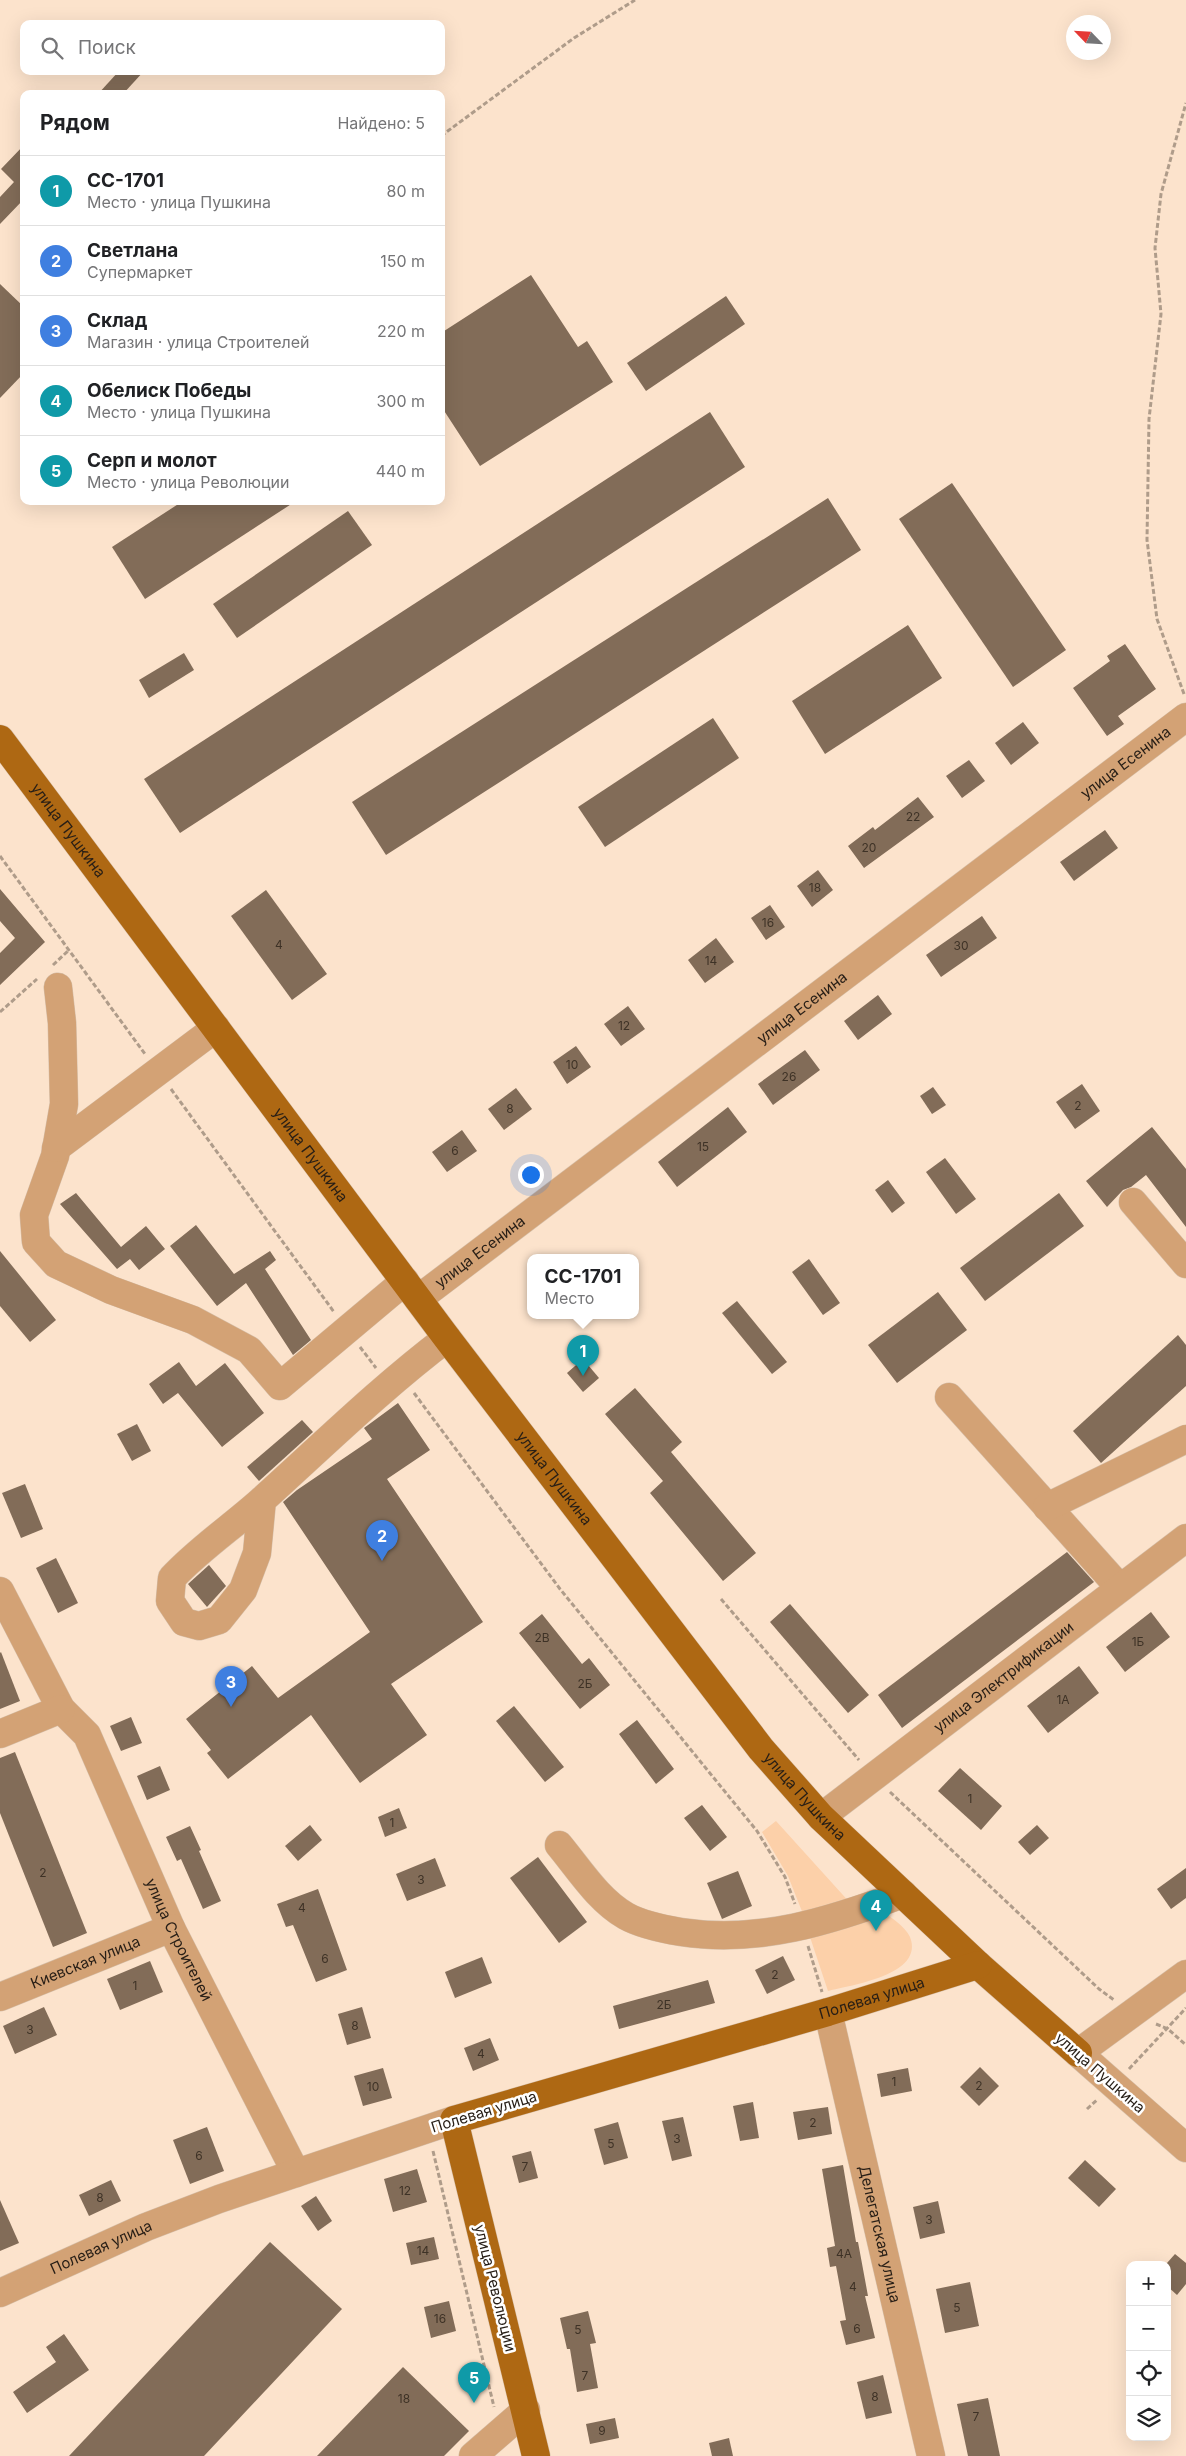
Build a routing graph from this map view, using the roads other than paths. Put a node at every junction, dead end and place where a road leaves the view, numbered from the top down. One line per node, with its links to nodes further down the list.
1 (1186, 717): 8 (street, улица Есенина)
2 (0, 739): 4 (main road, улица Пушкина)
3 (58, 986): 5 (street)
4 (216, 1028): 5 (street); 8 (main road, улица Пушкина)
5 (56, 1148): 8 (street, улица Есенина)
6 (1133, 1202): 7 (street)
7 (1186, 1264)
8 (411, 1290): 9 (main road, улица Пушкина)
9 (447, 1338): 12 (street); 19 (main road, улица Пушкина)
10 (949, 1397): 13 (street)
11 (1186, 1439): 13 (street)
12 (262, 1500)
13 (1047, 1507): 15 (street)
14 (1186, 1538): 15 (street, улица Электрификации)
15 (1120, 1588): 19 (street, улица Электрификации)
16 (0, 1591): 17 (street, улица Строителей)
17 (61, 1709): 18 (street); 22 (street, улица Строителей)
18 (0, 1734)
19 (820, 1817): 21 (main road, улица Пушкина)
20 (558, 1845): 21 (street)
21 (903, 1894): 23 (main road, улица Пушкина)
22 (171, 1928): 25 (street, Киевская улица); 30 (street, улица Строителей)
23 (978, 1965): 26 (main road, Полевая улица); 27 (main road, улица Пушкина)
24 (1186, 1974): 27 (street)
25 (0, 1997)
26 (828, 2012): 28 (main road, Полевая улица); 35 (street, Делегатская улица)
27 (1078, 2053): 29 (street, улица Пушкина)
28 (454, 2120): 30 (street, Полевая улица); 32 (main road, улица Революции)
29 (1186, 2148)
30 (296, 2173): 31 (street, Полевая улица)
31 (0, 2293)
32 (526, 2410): 33 (street); 34 (main road, улица Революции)
33 (472, 2456)
34 (536, 2456)
35 (931, 2456)

